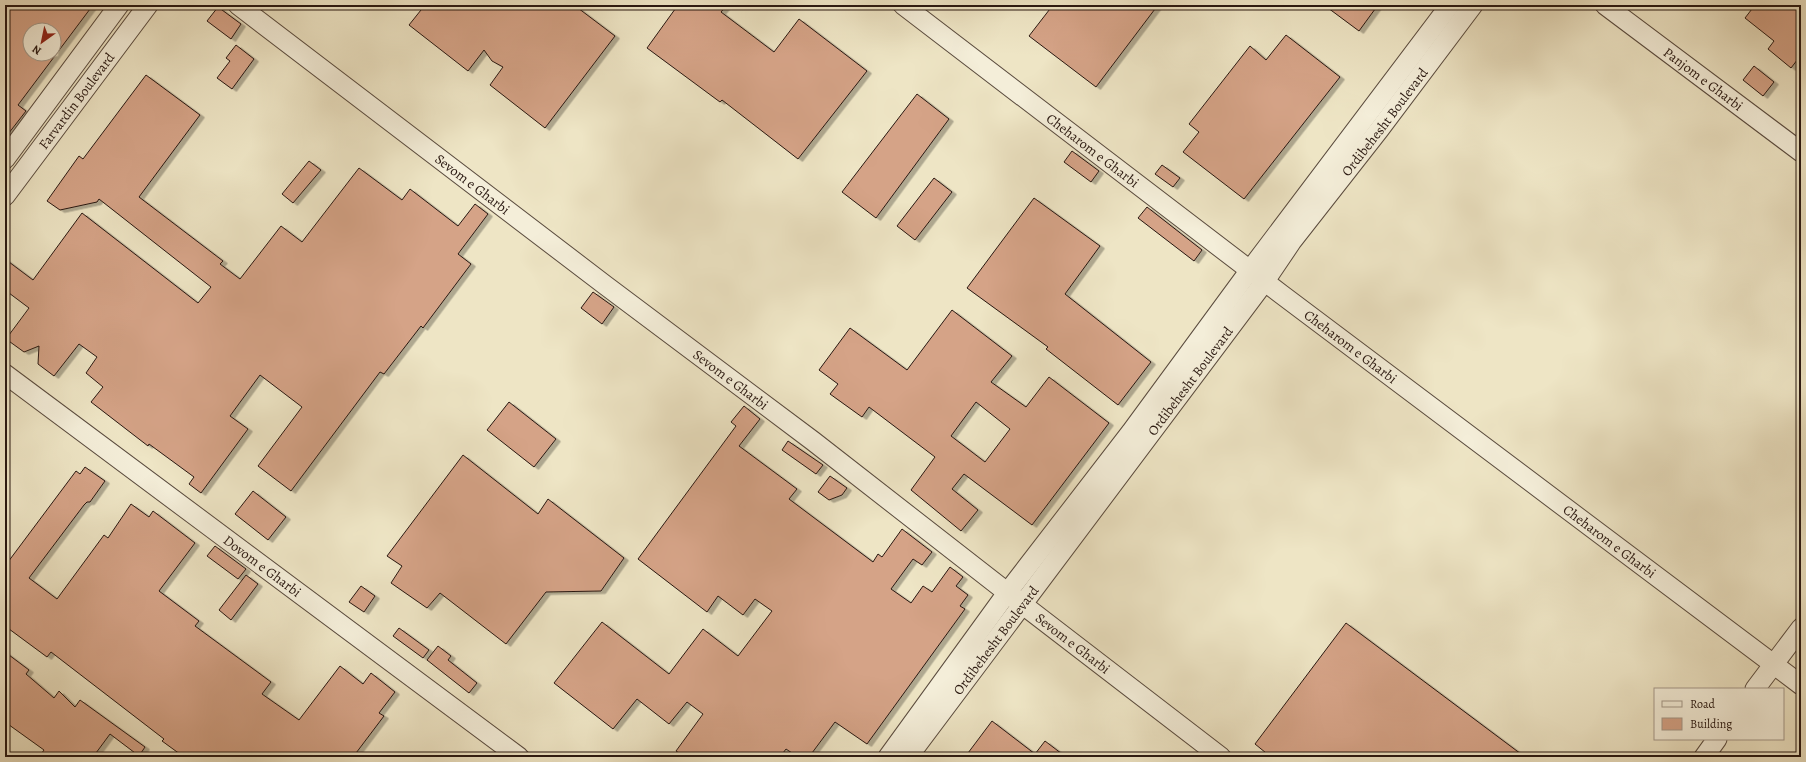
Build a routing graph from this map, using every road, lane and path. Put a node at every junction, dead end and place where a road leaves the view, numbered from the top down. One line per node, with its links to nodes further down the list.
1 (119, 5): 9 (street, Farvardin Boulevard)
2 (148, 5): 10 (street, Farvardin Boulevard)
3 (238, 5): 14 (street, Sevom e Gharbi)
4 (903, 5): 11 (street, Cheharom e Gharbi)
5 (1450, 5): 11 (street, Ordibehesht Boulevard)
6 (1473, 5): 12 (street, Ordibehesht Boulevard)
7 (1605, 5): 8 (street, Panjom e Gharbi)
8 (1801, 152)
9 (5, 159)
10 (5, 196)
11 (1250, 270): 12 (street, Cheharom e Gharbi); 14 (street, Ordibehesht Boulevard)
12 (1265, 282): 14 (street, Ordibehesht Boulevard); 16 (street, Cheharom e Gharbi)
13 (5, 374): 20 (street, Dovom e Gharbi)
14 (1015, 599): 21 (street, Ordibehesht Boulevard); 22 (street, Ordibehesht Boulevard); 23 (street, Sevom e Gharbi)
15 (1801, 628): 16 (street)
16 (1773, 664): 17 (street, Cheharom e Gharbi); 18 (street)
17 (1801, 685)
18 (1756, 688)
19 (1716, 740): 24 (street)
20 (519, 757)
21 (888, 757)
22 (908, 757)
23 (1221, 757)
24 (1704, 757)

